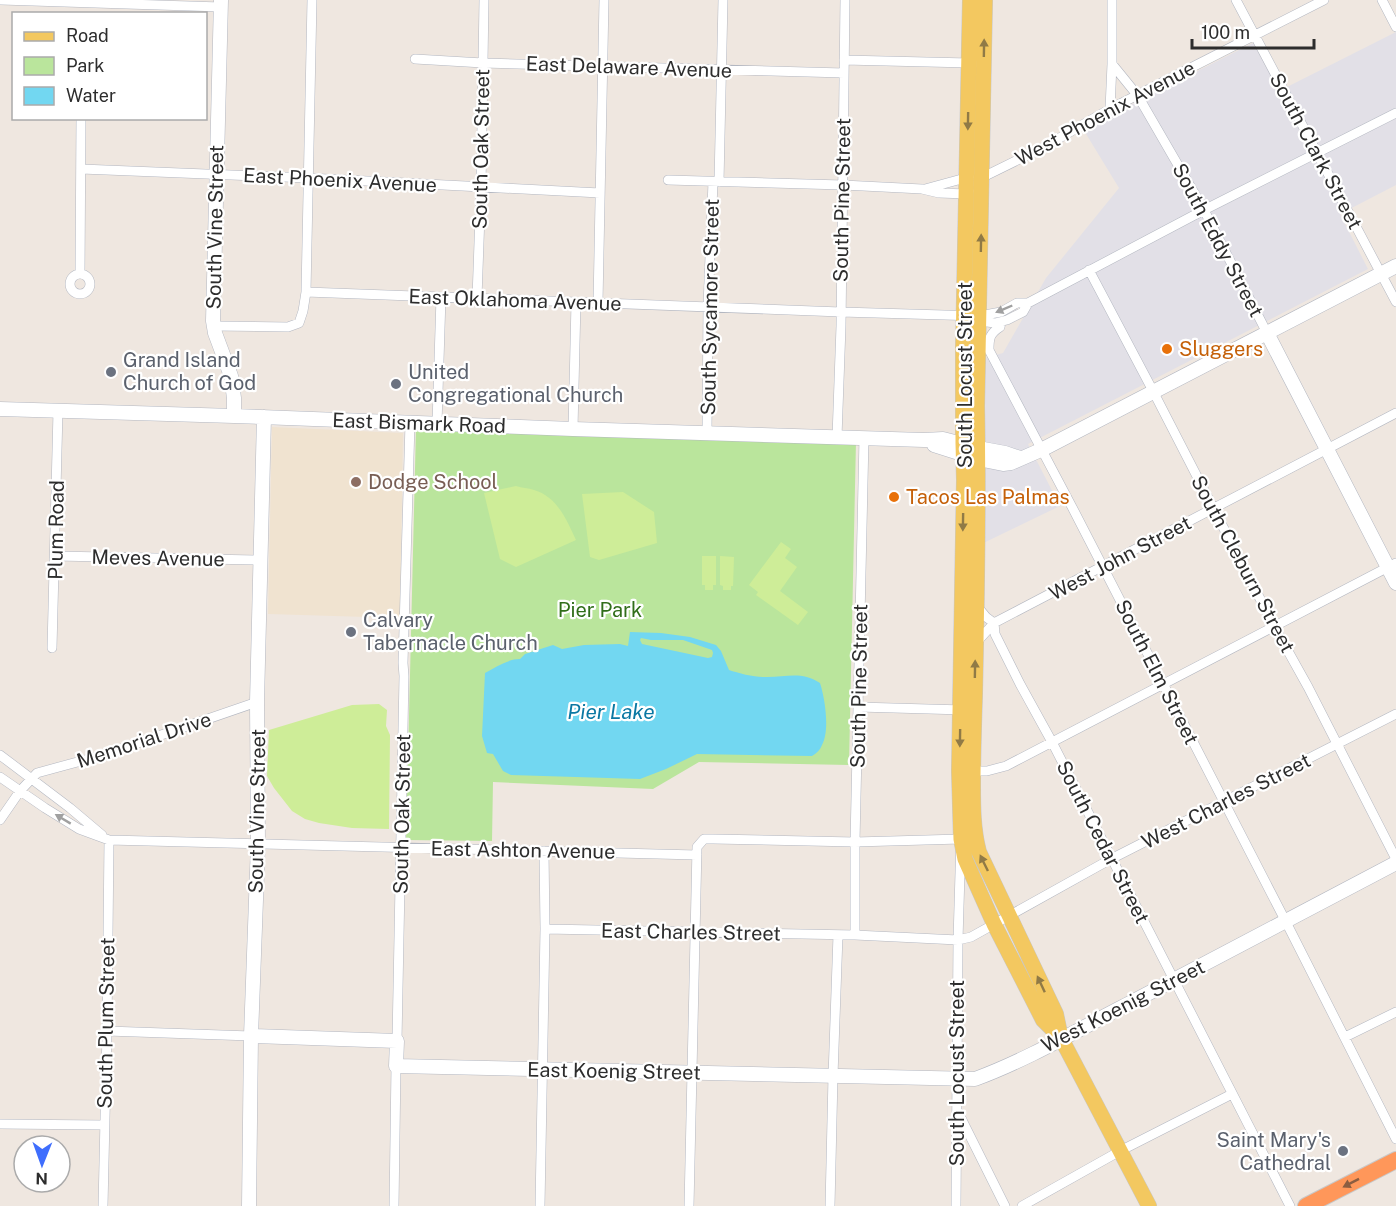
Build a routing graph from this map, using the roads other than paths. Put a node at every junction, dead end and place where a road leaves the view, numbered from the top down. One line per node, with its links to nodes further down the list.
1 (1, 0): 13 (street)
2 (312, 0): 34 (street)
3 (484, 0): 20 (street, South Oak Street)
4 (604, 0): 23 (street)
5 (723, 0): 24 (street, South Sycamore Street)
6 (845, 0): 19 (street, South Pine Street)
7 (970, 0): 21 (main road, South Locust Street)
8 (986, 0): 33 (main road, South Locust Street, one-way to 8)
9 (1112, 0): 22 (street)
10 (1236, 0): 17 (street, South Clark Street)
11 (1324, 0): 17 (street, West Phoenix Avenue)
12 (1382, 0): 16 (street)
13 (45, 1): 14 (street)
14 (132, 2): 15 (street)
15 (221, 4): 32 (street, South Vine Street)
16 (1396, 27)
17 (1255, 36): 26 (street, West Phoenix Avenue); 30 (street, South Clark Street)
18 (414, 59): 20 (street, East Delaware Avenue)
19 (844, 60): 21 (street); 25 (street, South Pine Street)
20 (483, 63): 23 (street, East Delaware Avenue); 38 (street, South Oak Street)
21 (969, 63): 33 (main road, South Locust Street, one-way to 33)
22 (1112, 64): 26 (street, South Eddy Street); 27 (street)
23 (603, 66): 24 (street, East Delaware Avenue); 40 (street)
24 (721, 69): 25 (street, East Delaware Avenue); 36 (street, South Sycamore Street)
25 (844, 73): 37 (street, South Pine Street)
26 (1138, 96): 27 (street, West Phoenix Avenue); 42 (street, South Eddy Street)
27 (1110, 110): 33 (street, West Phoenix Avenue)
28 (1396, 113): 30 (street)
29 (81, 120): 31 (street)
30 (1317, 153): 42 (street); 45 (street, South Clark Street)
31 (81, 169): 32 (street, East Phoenix Avenue); 46 (street)
32 (216, 175): 34 (street, East Phoenix Avenue); 58 (street, South Vine Street)
33 (975, 177): 39 (street, West Phoenix Avenue); 41 (main road, South Locust Street); 56 (main road, South Locust Street, one-way to 33)
34 (308, 178): 38 (street, East Phoenix Avenue); 47 (street)
35 (668, 180): 36 (street)
36 (716, 182): 37 (street); 54 (street, South Sycamore Street)
37 (843, 185): 39 (street, West Phoenix Avenue); 55 (street, South Pine Street)
38 (481, 187): 40 (street, East Phoenix Avenue); 49 (street, South Oak Street)
39 (922, 189): 41 (street, West Phoenix Avenue)
40 (600, 193): 52 (street)
41 (967, 194): 56 (main road, South Locust Street)
42 (1204, 210): 44 (street); 59 (street, South Eddy Street)
43 (1396, 266): 45 (street, East Bismark Road)
44 (1089, 270): 53 (street); 60 (street, South Cleburn Street)
45 (1382, 273): 51 (street, South Clark Street); 59 (street, East Bismark Road)
46 (80, 274)
47 (306, 292): 48 (street, East Oklahoma Avenue); 58 (street)
48 (441, 297): 49 (street, East Oklahoma Avenue); 67 (street)
49 (477, 298): 50 (street, East Oklahoma Avenue)
50 (576, 302): 52 (street, East Oklahoma Avenue); 68 (street)
51 (1396, 302)
52 (598, 303): 54 (street, East Oklahoma Avenue)
53 (1028, 303): 56 (street, one-way to 56); 57 (street)
54 (708, 306): 55 (street, East Oklahoma Avenue); 69 (street, South Sycamore Street)
55 (841, 312): 56 (street, East Oklahoma Avenue); 70 (street, South Pine Street)
56 (972, 316): 57 (street); 74 (main road, South Locust Street)
57 (1000, 322): 72 (street, South Elm Street)
58 (214, 326): 64 (street, South Vine Street)
59 (1267, 333): 60 (street, East Bismark Road); 73 (street, South Eddy Street)
60 (1153, 391): 72 (street, East Bismark Road); 75 (street, South Cleburn Street)
61 (0, 409): 62 (street, East Bismark Road)
62 (58, 411): 64 (street, East Bismark Road); 76 (street, Plum Road)
63 (1396, 413): 73 (street, West John Street)
64 (234, 416): 65 (street, East Bismark Road)
65 (264, 417): 66 (street, East Bismark Road); 77 (street, South Vine Street)
66 (410, 423): 67 (street, East Bismark Road); 104 (street, South Oak Street)
67 (438, 424): 68 (street, East Bismark Road)
68 (573, 429): 69 (street, East Bismark Road)
69 (707, 433): 70 (street, East Bismark Road)
70 (837, 437): 71 (street, East Bismark Road)
71 (864, 438): 74 (street, East Bismark Road); 88 (street, South Pine Street)
72 (1043, 449): 74 (street, East Bismark Road); 79 (street, South Elm Street)
73 (1327, 449): 75 (street, West John Street); 78 (street, South Eddy Street)
74 (970, 451): 81 (main road, South Locust Street); 89 (main road, South Locust Street, one-way to 89)
75 (1214, 508): 79 (street, West John Street); 83 (street, South Cleburn Street)
76 (55, 556): 77 (street, Meves Avenue); 85 (street, Plum Road)
77 (262, 560): 87 (street, South Vine Street)
78 (1392, 565): 80 (street, South Eddy Street); 83 (street)
79 (1103, 567): 82 (street, West John Street); 86 (street, South Elm Street)
80 (1396, 583)
81 (977, 606): 82 (street, South Cedar Street); 84 (main road, South Locust Street)
82 (994, 623): 84 (street, West John Street); 91 (street, South Cedar Street)
83 (1274, 626): 86 (street); 92 (street, South Cleburn Street)
84 (976, 643): 89 (main road, South Locust Street, one-way to 84)
85 (52, 648)
86 (1163, 685): 91 (street); 98 (street, South Elm Street)
87 (258, 702): 96 (street, Memorial Drive); 103 (street, South Vine Street)
88 (858, 707): 89 (street); 102 (street, South Pine Street)
89 (967, 710): 94 (main road, South Locust Street); 100 (main road, South Locust Street, one-way to 100)
90 (1396, 714): 92 (street, West Charles Street)
91 (1053, 742): 94 (street); 107 (street, South Cedar Street)
92 (1337, 744): 98 (street, West Charles Street); 108 (street, South Cleburn Street)
93 (0, 755): 96 (street)
94 (973, 771): 109 (main road, South Locust Street, one-way to 94)
95 (0, 777): 97 (street)
96 (31, 779): 97 (street, Memorial Drive); 101 (street)
97 (20, 791): 99 (street); 101 (street, East Ashton Avenue, one-way to 97)
98 (1224, 802): 107 (street, West Charles Street); 110 (street, South Elm Street)
99 (0, 820)
100 (961, 839): 102 (street); 111 (main road, South Locust Street); 116 (street, South Locust Street)
101 (109, 840): 103 (street, East Ashton Avenue); 119 (street, South Plum Street)
102 (855, 842): 106 (street); 115 (street, South Pine Street)
103 (258, 845): 104 (street, East Ashton Avenue); 120 (street, South Vine Street)
104 (401, 848): 105 (street, East Ashton Avenue); 123 (street, South Oak Street)
105 (544, 851): 106 (street, East Ashton Avenue); 112 (street)
106 (697, 855): 113 (street)
107 (1112, 859): 109 (street, West Charles Street); 117 (street, South Cedar Street)
108 (1396, 861): 110 (street, West Koenig Street)
109 (1009, 915): 111 (street, West Charles Street); 122 (main road, South Locust Street, one-way to 109)
110 (1286, 922): 117 (street, West Koenig Street); 121 (street, South Elm Street)
111 (994, 924): 116 (street, West Charles Street); 122 (main road, South Locust Street)
112 (545, 928): 113 (street, East Charles Street); 125 (street)
113 (694, 932): 114 (street, East Charles Street); 126 (street)
114 (838, 935): 115 (street, East Charles Street); 127 (street)
115 (855, 935): 116 (street)
116 (958, 940): 128 (street, South Locust Street)
117 (1174, 980): 122 (street, West Koenig Street); 129 (street, South Cedar Street)
118 (1396, 1012): 121 (street)
119 (107, 1031): 120 (street); 132 (street, South Plum Street)
120 (251, 1036): 123 (street); 137 (street, South Vine Street)
121 (1345, 1037): 133 (street)
122 (1061, 1038): 128 (street, West Koenig Street); 134 (main road)
123 (397, 1041): 124 (street, South Oak Street)
124 (396, 1066): 125 (street, East Koenig Street); 138 (street, South Oak Street)
125 (543, 1069): 126 (street, East Koenig Street); 139 (street)
126 (692, 1072): 127 (street, East Koenig Street); 140 (street)
127 (833, 1076): 128 (street, West Koenig Street); 141 (street)
128 (957, 1080): 130 (street, South Locust Street)
129 (1232, 1094): 134 (street); 146 (street)
130 (957, 1110): 142 (street, South Locust Street); 143 (street)
131 (0, 1124): 132 (street)
132 (104, 1125): 136 (street, South Plum Street)
133 (1396, 1139)
134 (1120, 1151): 144 (street); 145 (main road)
135 (1396, 1160): 147 (highway, one-way to 147)
136 (103, 1206)
137 (249, 1206)
138 (394, 1206)
139 (540, 1206)
140 (689, 1206)
141 (830, 1206)
142 (956, 1206)
143 (1005, 1206)
144 (1022, 1206)
145 (1149, 1206)
146 (1290, 1206)
147 (1306, 1206)

